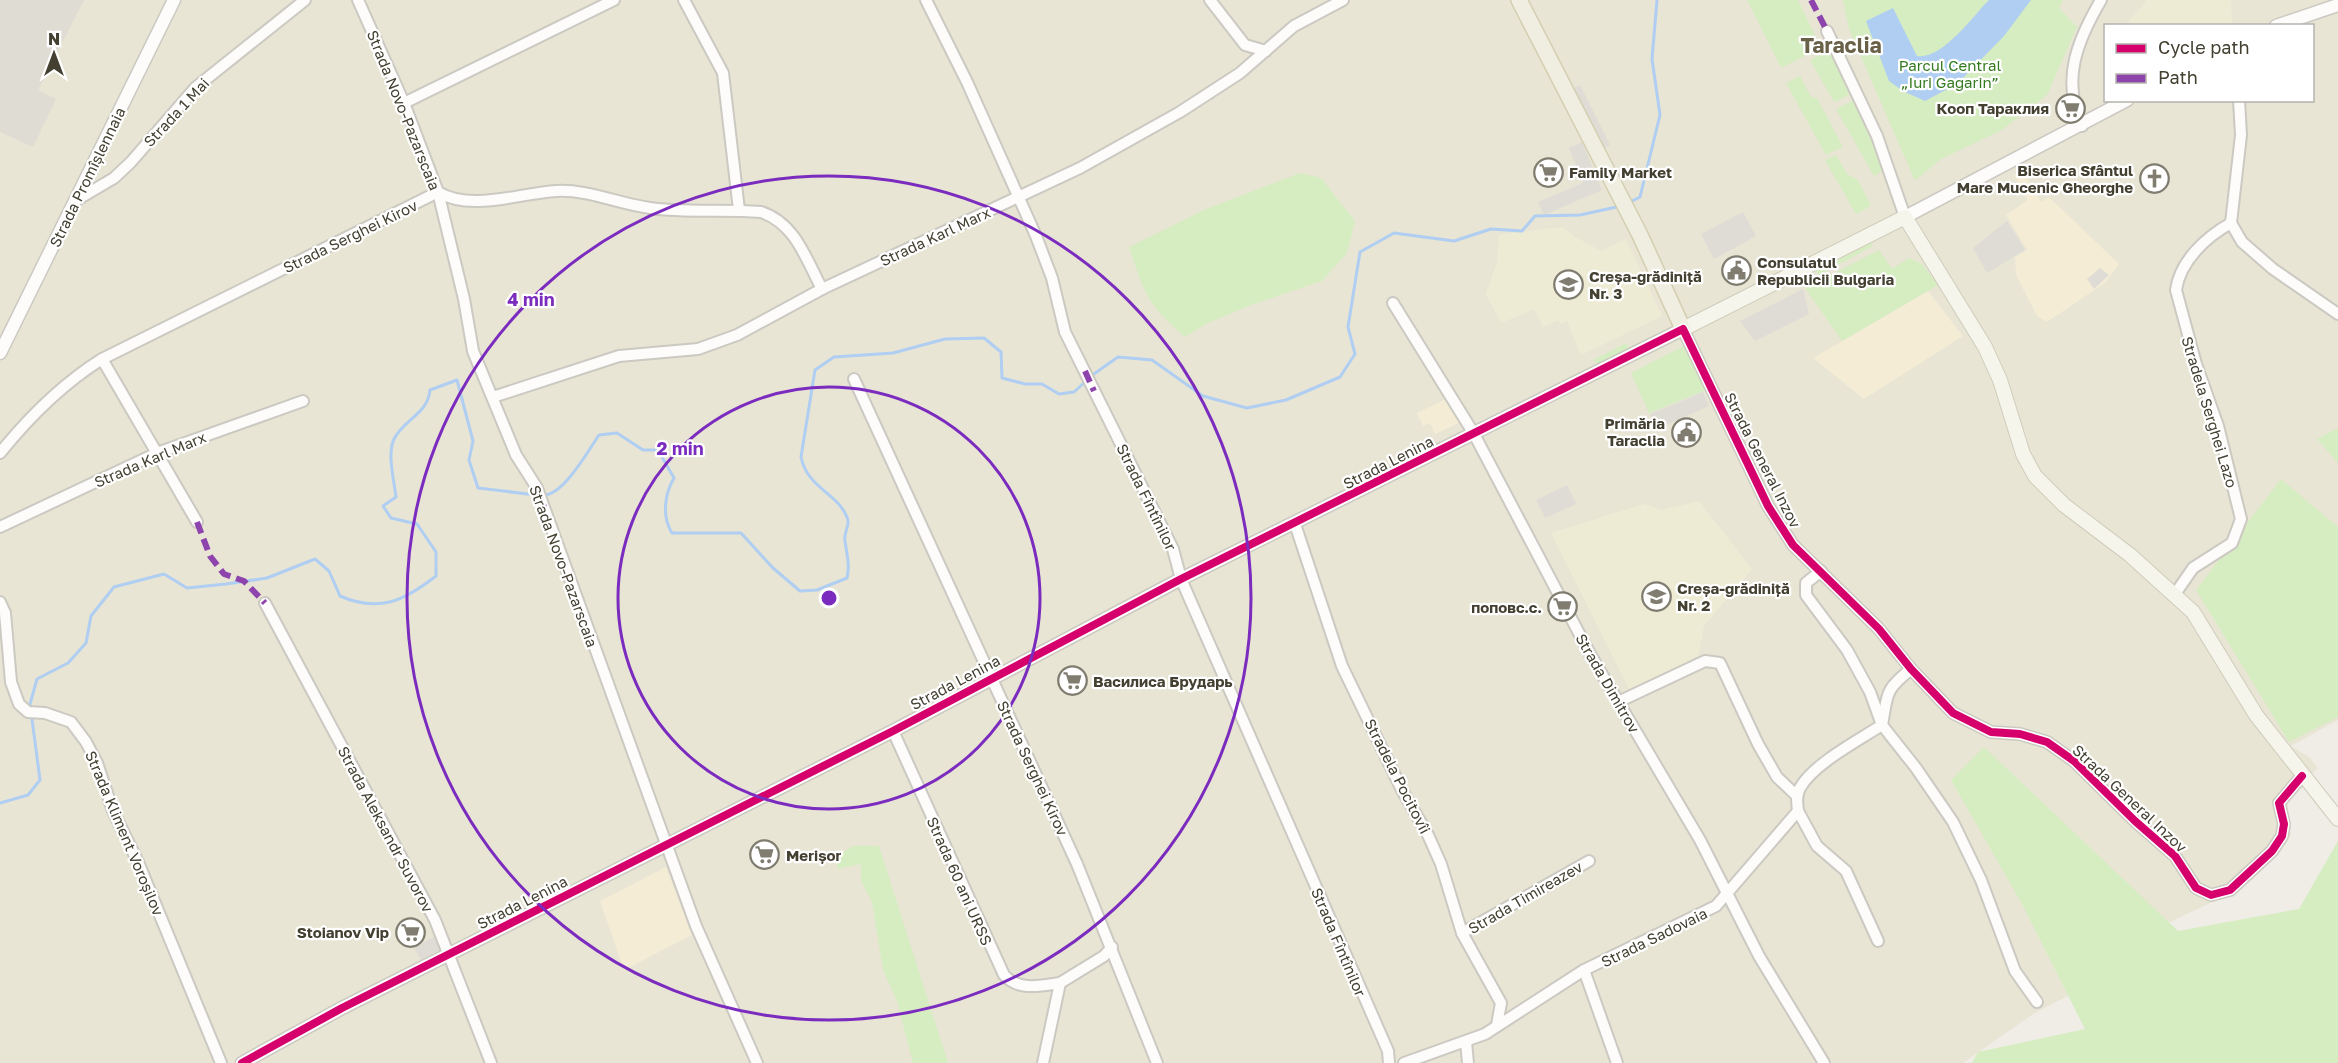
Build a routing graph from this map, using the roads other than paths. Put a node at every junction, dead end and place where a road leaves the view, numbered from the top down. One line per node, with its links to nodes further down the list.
1 (174, 0): 22 (street, Strada Promîșlennaia)
2 (305, 0): 22 (street, Strada 1 Mai)
3 (358, 0): 18 (street, Strada Novo-Pazarscaia)
4 (614, 0): 18 (street)
5 (684, 0): 23 (street)
6 (926, 0): 21 (street, Strada Fîntînilor)
7 (1210, 0): 15 (street)
8 (1343, 0): 15 (street, Strada Karl Marx)
9 (1518, 0): 29 (main road, Strada General Inzov)
10 (2101, 0): 19 (street)
11 (2323, 5): 12 (street); 13 (street)
12 (2338, 5)
13 (2280, 24)
14 (1827, 32): 24 (street)
15 (1266, 51): 21 (street, Strada Karl Marx)
16 (2124, 102): 19 (street, Strada Lenina)
17 (2239, 102): 25 (street)
18 (404, 103): 20 (street, Strada Novo-Pazarscaia)
19 (2082, 126): 24 (street, Strada Lenina)
20 (438, 192): 23 (street); 31 (street, Strada Serghei Kirov); 33 (street, Strada Novo-Pazarscaia)
21 (1018, 198): 26 (street, Strada Karl Marx); 42 (street, Strada Fîntînilor)
22 (75, 201): 30 (street, Strada Promîșlennaia)
23 (739, 210): 26 (street)
24 (1905, 217): 29 (main road, Strada Lenina); 43 (main road)
25 (2231, 223): 28 (street); 43 (street, Stradela Serghei Lazo)
26 (822, 289): 33 (street, Strada Karl Marx)
27 (1393, 303): 35 (street, Strada Dimitrov)
28 (2338, 314)
29 (1683, 329): 35 (street, Strada Lenina); 41 (street, Strada General Inzov)
30 (0, 353)
31 (102, 359): 36 (street, Strada Serghei Kirov); 37 (street)
32 (854, 379): 47 (street, Strada Serghei Kirov)
33 (493, 397): 55 (street, Strada Novo-Pazarscaia)
34 (303, 401): 37 (street, Strada Karl Marx)
35 (1474, 434): 39 (street, Strada Lenina); 48 (street, Strada Dimitrov)
36 (0, 453)
37 (157, 453): 38 (street); 40 (street, Strada Karl Marx)
38 (197, 522)
39 (1295, 524): 42 (street, Strada Lenina); 58 (street, Stradela Pocitovîi)
40 (0, 527)
41 (1821, 571): 46 (street, Strada General Inzov); 49 (street)
42 (1180, 579): 47 (street, Strada Lenina); 73 (street, Strada Fîntînilor)
43 (2175, 594): 51 (main road)
44 (0, 602): 67 (street, Strada Kliment Voroșilov)
45 (265, 603): 61 (street, Strada Aleksandr Suvorov)
46 (1911, 669): 49 (street); 51 (street, Strada General Inzov)
47 (992, 677): 50 (street, Strada Lenina); 60 (street, Strada Serghei Kirov)
48 (1618, 702): 52 (street); 57 (street, Strada Dimitrov)
49 (1882, 725): 52 (street); 64 (street)
50 (893, 730): 55 (street, Strada Lenina); 63 (street, Strada 60 ani URSS)
51 (2302, 776): 54 (main road)
52 (1797, 796): 53 (street)
53 (1798, 811): 57 (street, Strada Sadovaia); 59 (street)
54 (2338, 819)
55 (666, 844): 61 (street, Strada Lenina); 70 (street, Strada Novo-Pazarscaia)
56 (1589, 861): 58 (street, Strada Timireazev)
57 (1727, 897): 62 (street, Strada Sadovaia); 77 (street, Strada Dimitrov)
58 (1462, 933): 65 (street, Stradela Pocitovîi)
59 (1878, 941)
60 (1112, 947): 63 (street); 72 (street, Strada Serghei Kirov)
61 (449, 953): 68 (street, Strada Lenina); 69 (street, Strada Aleksandr Suvorov)
62 (1584, 970): 65 (street, Strada Sadovaia); 76 (street)
63 (1060, 983): 71 (street)
64 (2037, 1002)
65 (1497, 1025): 66 (street, Strada Sadovaia)
66 (1466, 1042): 74 (street, Strada Sadovaia); 75 (street)
67 (221, 1063)
68 (242, 1063)
69 (491, 1063)
70 (756, 1063)
71 (1043, 1063)
72 (1157, 1063)
73 (1389, 1063)
74 (1404, 1063)
75 (1468, 1063)
76 (1617, 1063)
77 (1824, 1063)

